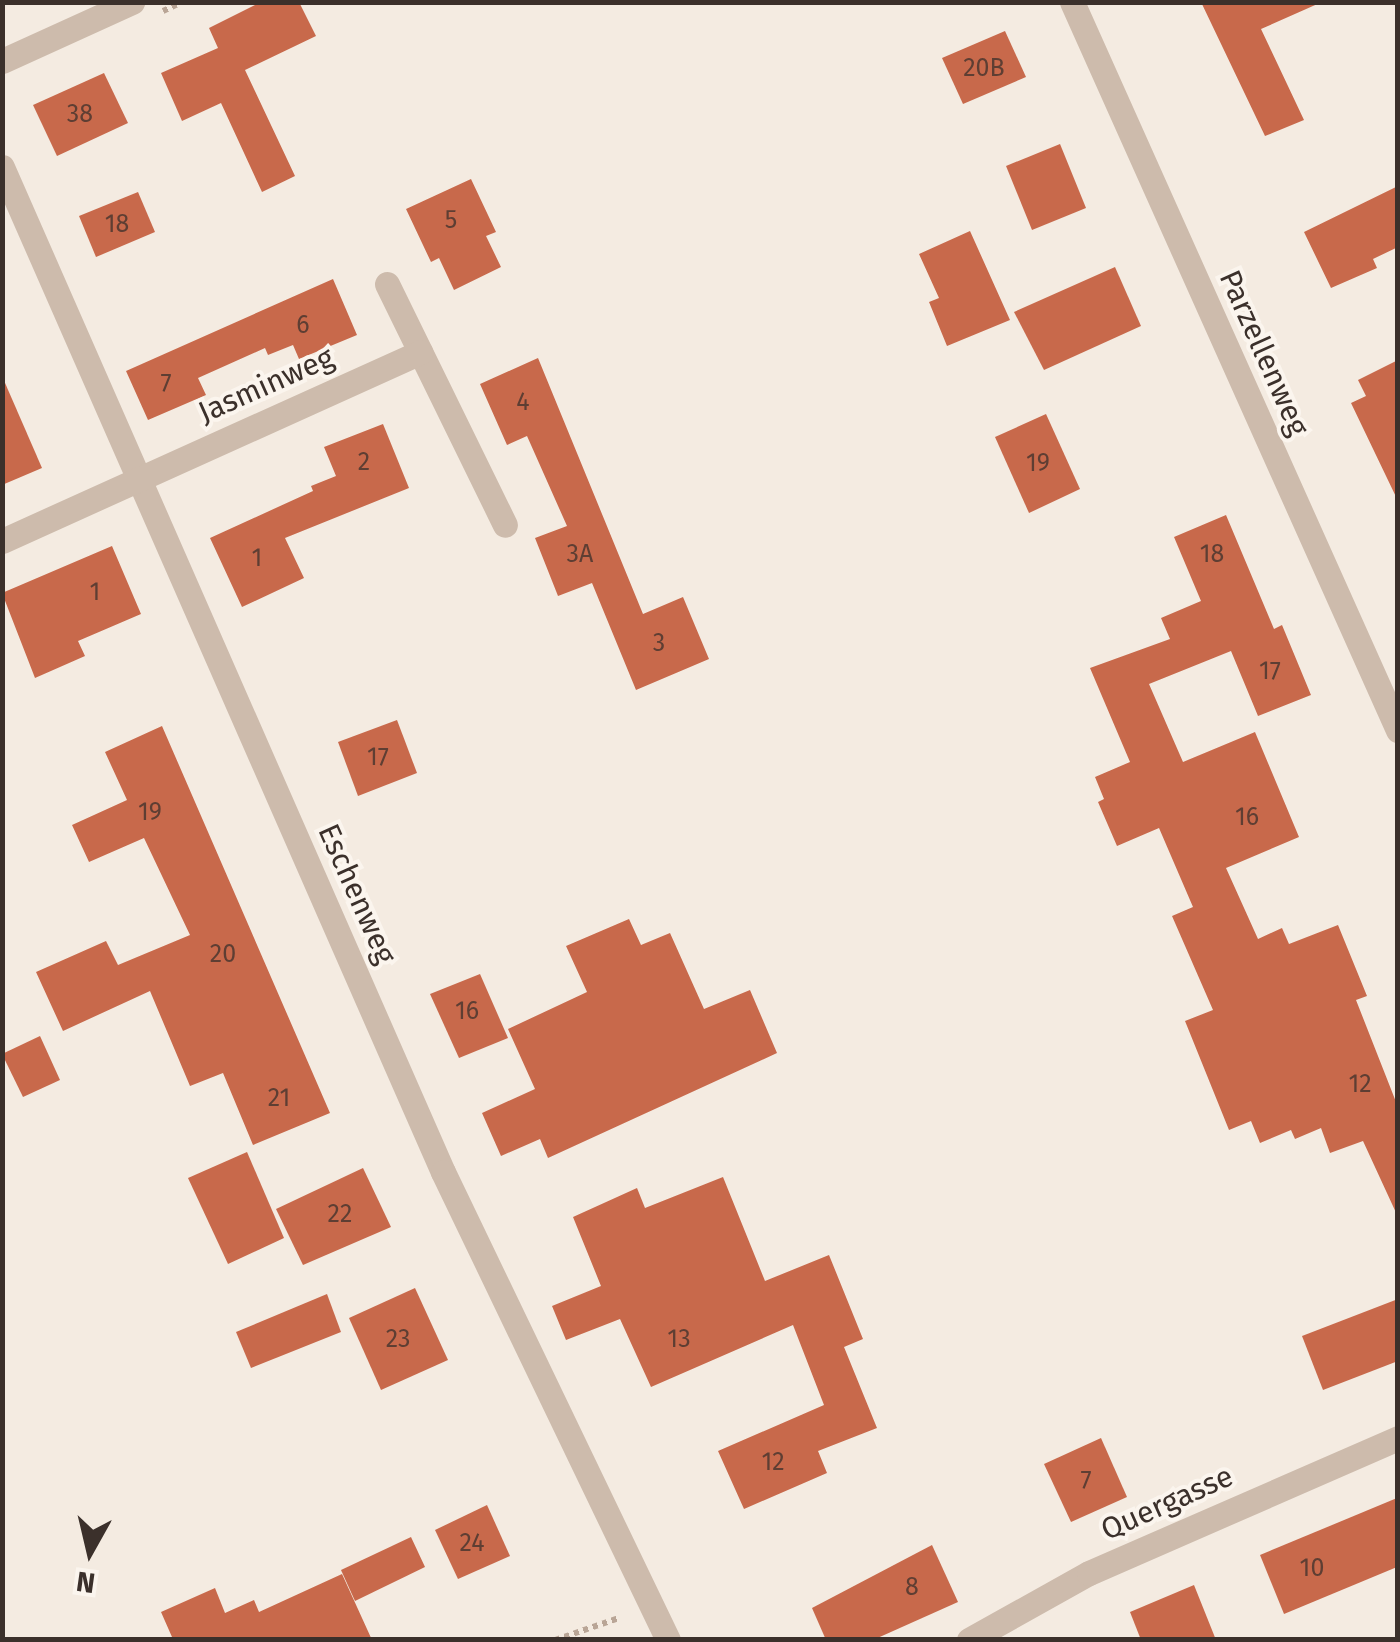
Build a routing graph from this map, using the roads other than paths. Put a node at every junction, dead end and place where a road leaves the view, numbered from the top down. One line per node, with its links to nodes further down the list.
1 (132, 2): 3 (street)
2 (1072, 2): 10 (street, Parzellenweg)
3 (2, 61)
4 (2, 167): 7 (street, Eschenweg)
5 (387, 284): 6 (street)
6 (420, 352): 7 (street, Jasminweg); 8 (street)
7 (140, 477): 9 (street, Jasminweg); 12 (street, Eschenweg)
8 (505, 526)
9 (2, 540)
10 (1398, 730)
11 (1398, 1438): 13 (street, Quergasse)
12 (668, 1640)
13 (969, 1640)

